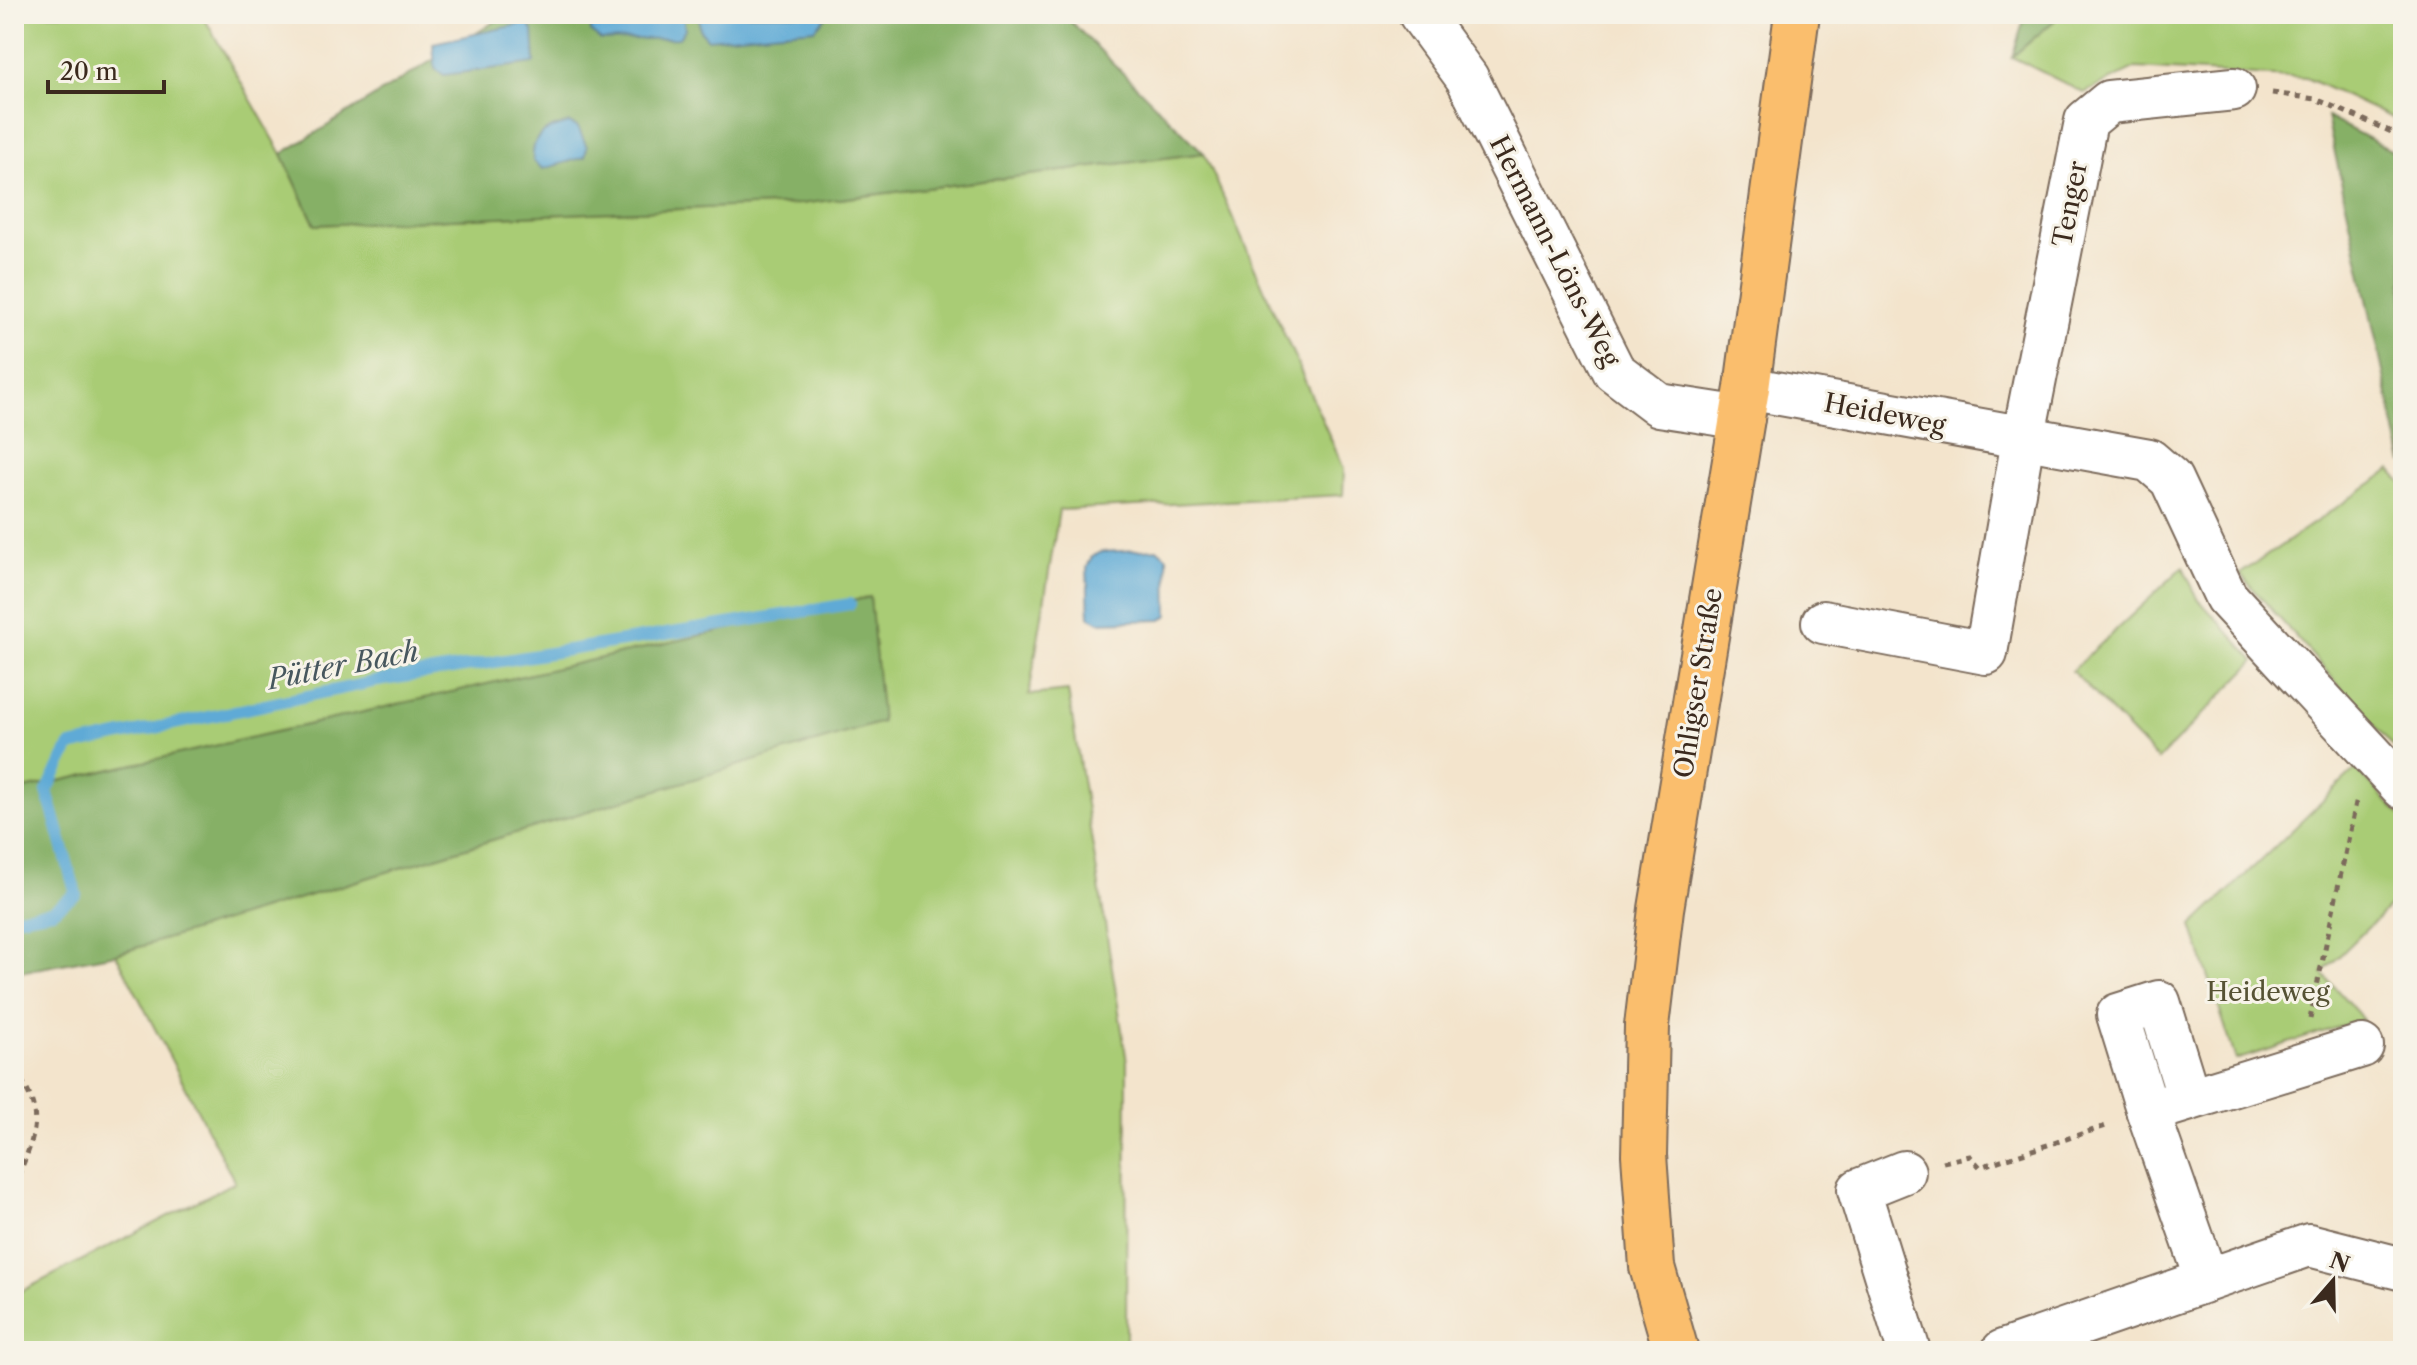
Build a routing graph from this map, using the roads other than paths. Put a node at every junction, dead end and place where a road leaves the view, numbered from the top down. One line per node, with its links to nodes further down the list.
1 (1420, 14): 4 (street, Hermann-Löns-Weg)
2 (1797, 14): 4 (main road, Ohligser Straße)
3 (2234, 89): 5 (street, Tenger)
4 (1745, 403): 5 (street, Heideweg); 14 (main road, Ohligser Straße)
5 (2023, 440): 6 (street); 7 (street, Heideweg)
6 (1823, 622)
7 (2403, 788)
8 (2362, 1046): 9 (street)
9 (2189, 1099): 10 (street); 10 (street)
10 (2148, 1112): 13 (street)
11 (1904, 1172): 15 (street)
12 (2403, 1269): 13 (street)
13 (2207, 1280): 16 (street)
14 (1676, 1351)
15 (1909, 1351)
16 (2003, 1351)

